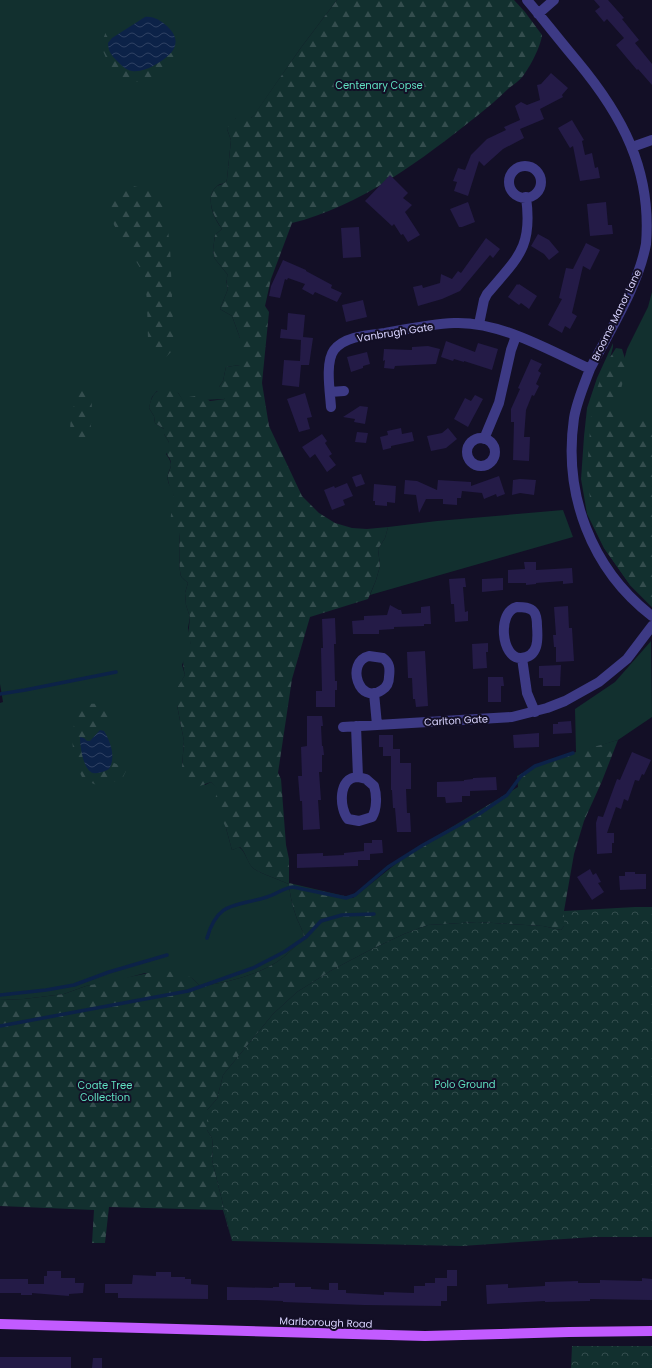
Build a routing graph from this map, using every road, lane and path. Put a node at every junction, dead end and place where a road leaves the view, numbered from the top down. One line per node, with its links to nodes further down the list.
1 (527, 0): 3 (street, Broome Manor Lane)
2 (554, 0): 3 (street)
3 (538, 14): 5 (street, Broome Manor Lane)
4 (652, 140): 5 (street)
5 (635, 146): 9 (street, Broome Manor Lane)
6 (526, 197): 7 (street)
7 (479, 324): 8 (street, Vanbrugh Gate); 10 (street, Vanbrugh Gate)
8 (516, 336): 9 (street, Vanbrugh Gate); 13 (street)
9 (590, 369): 14 (street, Broome Manor Lane)
10 (330, 392): 11 (street); 12 (street, Vanbrugh Gate)
11 (344, 392)
12 (331, 407)
13 (484, 439)
14 (652, 616)
15 (652, 626): 18 (street, Carlton Gate)
16 (522, 658): 16 (street); 18 (street)
17 (374, 693): 19 (street)
18 (535, 712): 19 (street, Carlton Gate)
19 (377, 725): 20 (street, Carlton Gate)
20 (356, 726): 21 (street, Carlton Gate); 22 (street)
21 (343, 727)
22 (358, 777): 22 (street)
23 (0, 1324): 24 (main road, Marlborough Road)
24 (652, 1331)

